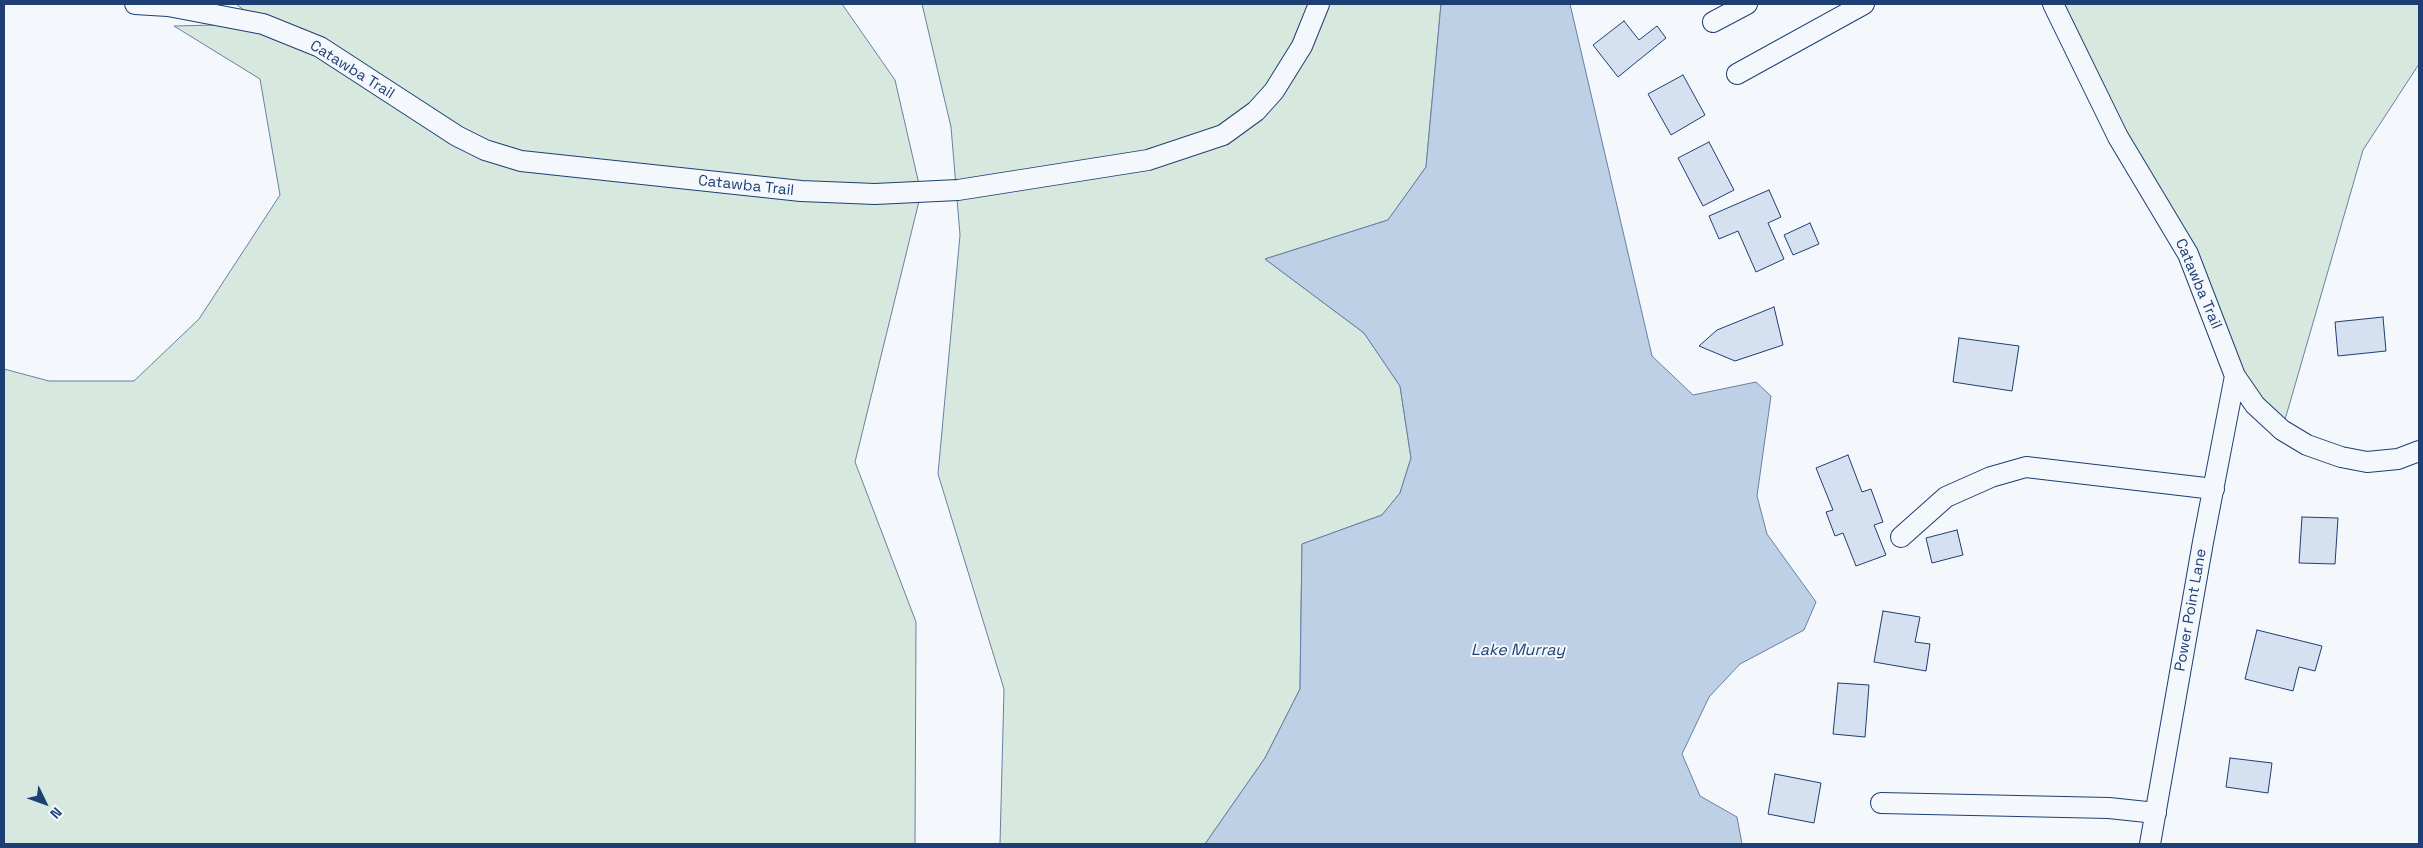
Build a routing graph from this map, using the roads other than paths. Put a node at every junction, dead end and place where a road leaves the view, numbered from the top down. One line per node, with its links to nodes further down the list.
1 (135, 4): 2 (street, Catawba Trail)
2 (1319, 4)
3 (1747, 4): 6 (street)
4 (1864, 4): 7 (street)
5 (2053, 4): 8 (street, Catawba Trail)
6 (1713, 22)
7 (1737, 74)
8 (2235, 376): 9 (street, Catawba Trail); 10 (street, Power Point Lane)
9 (2419, 451)
10 (2214, 489): 11 (street); 13 (street, Power Point Lane)
11 (1901, 538)
12 (1881, 803): 13 (street)
13 (2156, 814): 14 (street, Power Point Lane)
14 (2150, 844)

